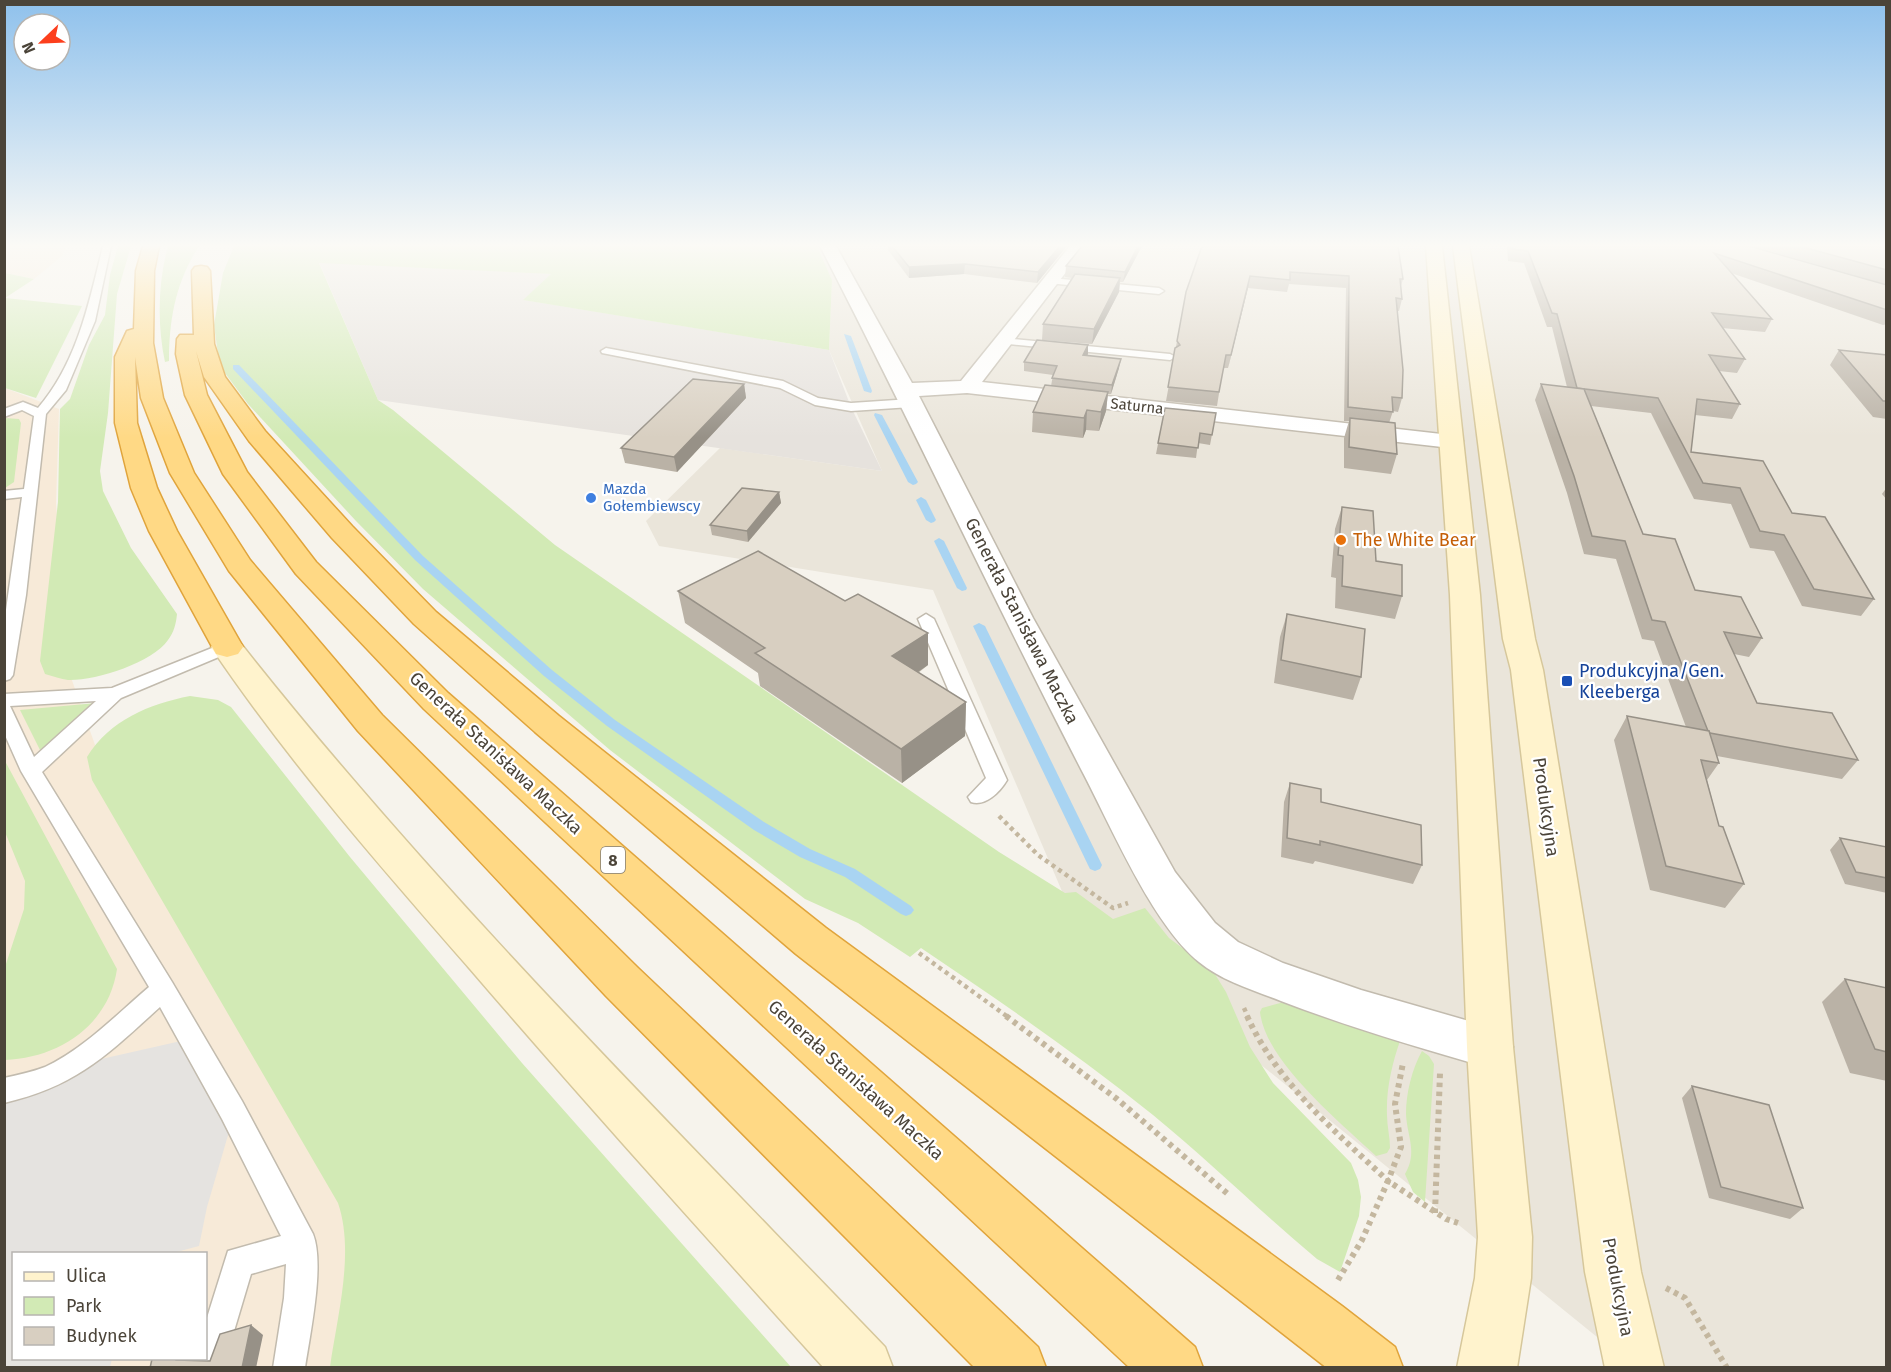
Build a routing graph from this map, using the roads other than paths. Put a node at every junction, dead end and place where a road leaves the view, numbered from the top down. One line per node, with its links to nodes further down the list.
1 (92, 310): 17 (lane)
2 (190, 310): 40 (highway, Generała Stanisława Maczka / 8)
3 (204, 310): 41 (highway, Generała Stanisława Maczka / 8)
4 (862, 310): 13 (street, Generała Stanisława Maczka)
5 (1028, 310): 9 (street)
6 (1440, 310): 18 (main road)
7 (1471, 310): 23 (main road, Produkcyjna)
8 (143, 311): 25 (highway); 39 (highway)
9 (1003, 341): 11 (lane); 12 (street)
10 (606, 351): 13 (lane)
11 (1170, 357)
12 (967, 387): 13 (street, Saturna); 18 (street, Saturna)
13 (908, 397): 33 (street, Generała Stanisława Maczka)
14 (4, 400): 15 (lane)
15 (23, 406): 16 (lane); 17 (lane)
16 (4, 413)
17 (40, 414): 19 (lane)
18 (1451, 441): 21 (main road)
19 (30, 492): 20 (lane); 22 (lane)
20 (4, 495)
21 (1465, 595): 23 (main road); 33 (main road)
22 (11, 598): 26 (lane)
23 (1515, 604): 43 (main road, Produkcyjna)
24 (926, 619): 31 (lane)
25 (227, 647): 27 (lane); 38 (main road)
26 (4, 675)
27 (115, 694): 28 (lane); 30 (lane)
28 (4, 700)
29 (4, 710): 30 (lane)
30 (30, 771): 32 (lane)
31 (978, 796)
32 (163, 989): 34 (lane); 35 (lane)
33 (1490, 1047): 42 (main road)
34 (4, 1091)
35 (302, 1245): 36 (lane); 37 (lane)
36 (207, 1368)
37 (289, 1368)
38 (864, 1368)
39 (1017, 1368)
40 (1174, 1368)
41 (1374, 1368)
42 (1487, 1368)
43 (1635, 1368)

